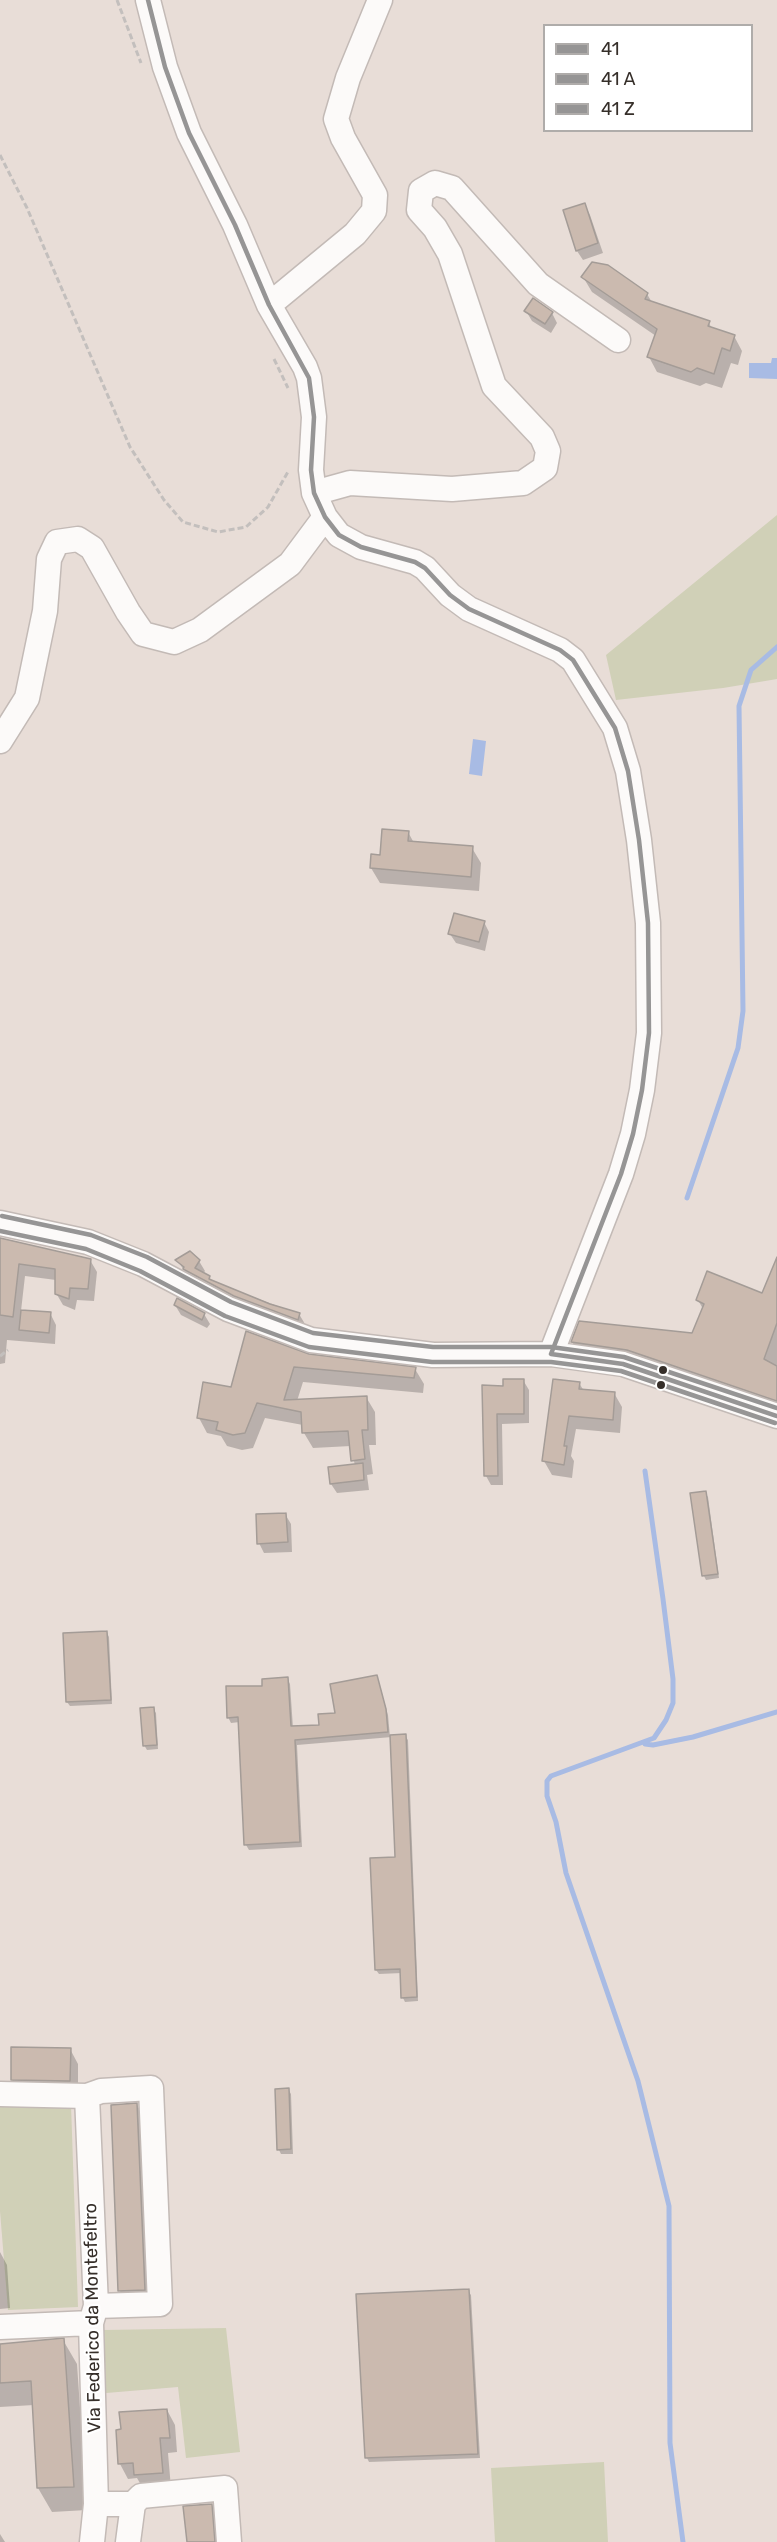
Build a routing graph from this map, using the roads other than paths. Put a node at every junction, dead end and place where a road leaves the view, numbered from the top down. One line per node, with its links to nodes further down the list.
1 (148, 0): 3 (street)
2 (380, 0): 3 (street)
3 (269, 305): 5 (street)
4 (618, 340): 5 (street)
5 (314, 494): 6 (street)
6 (325, 517): 7 (street); 9 (street)
7 (0, 741)
8 (0, 1223): 9 (street)
9 (550, 1354): 10 (street)
10 (777, 1416)
11 (0, 2094): 12 (street)
12 (87, 2096): 13 (street, Via Federico da Montefeltro); 13 (street)
13 (94, 2314): 14 (street); 15 (street, Via Federico da Montefeltro)
14 (0, 2327)
15 (96, 2504): 16 (street); 17 (street, Via Federico da Montefeltro)
16 (133, 2504): 18 (street); 19 (street)
17 (92, 2542)
18 (128, 2542)
19 (229, 2542)

